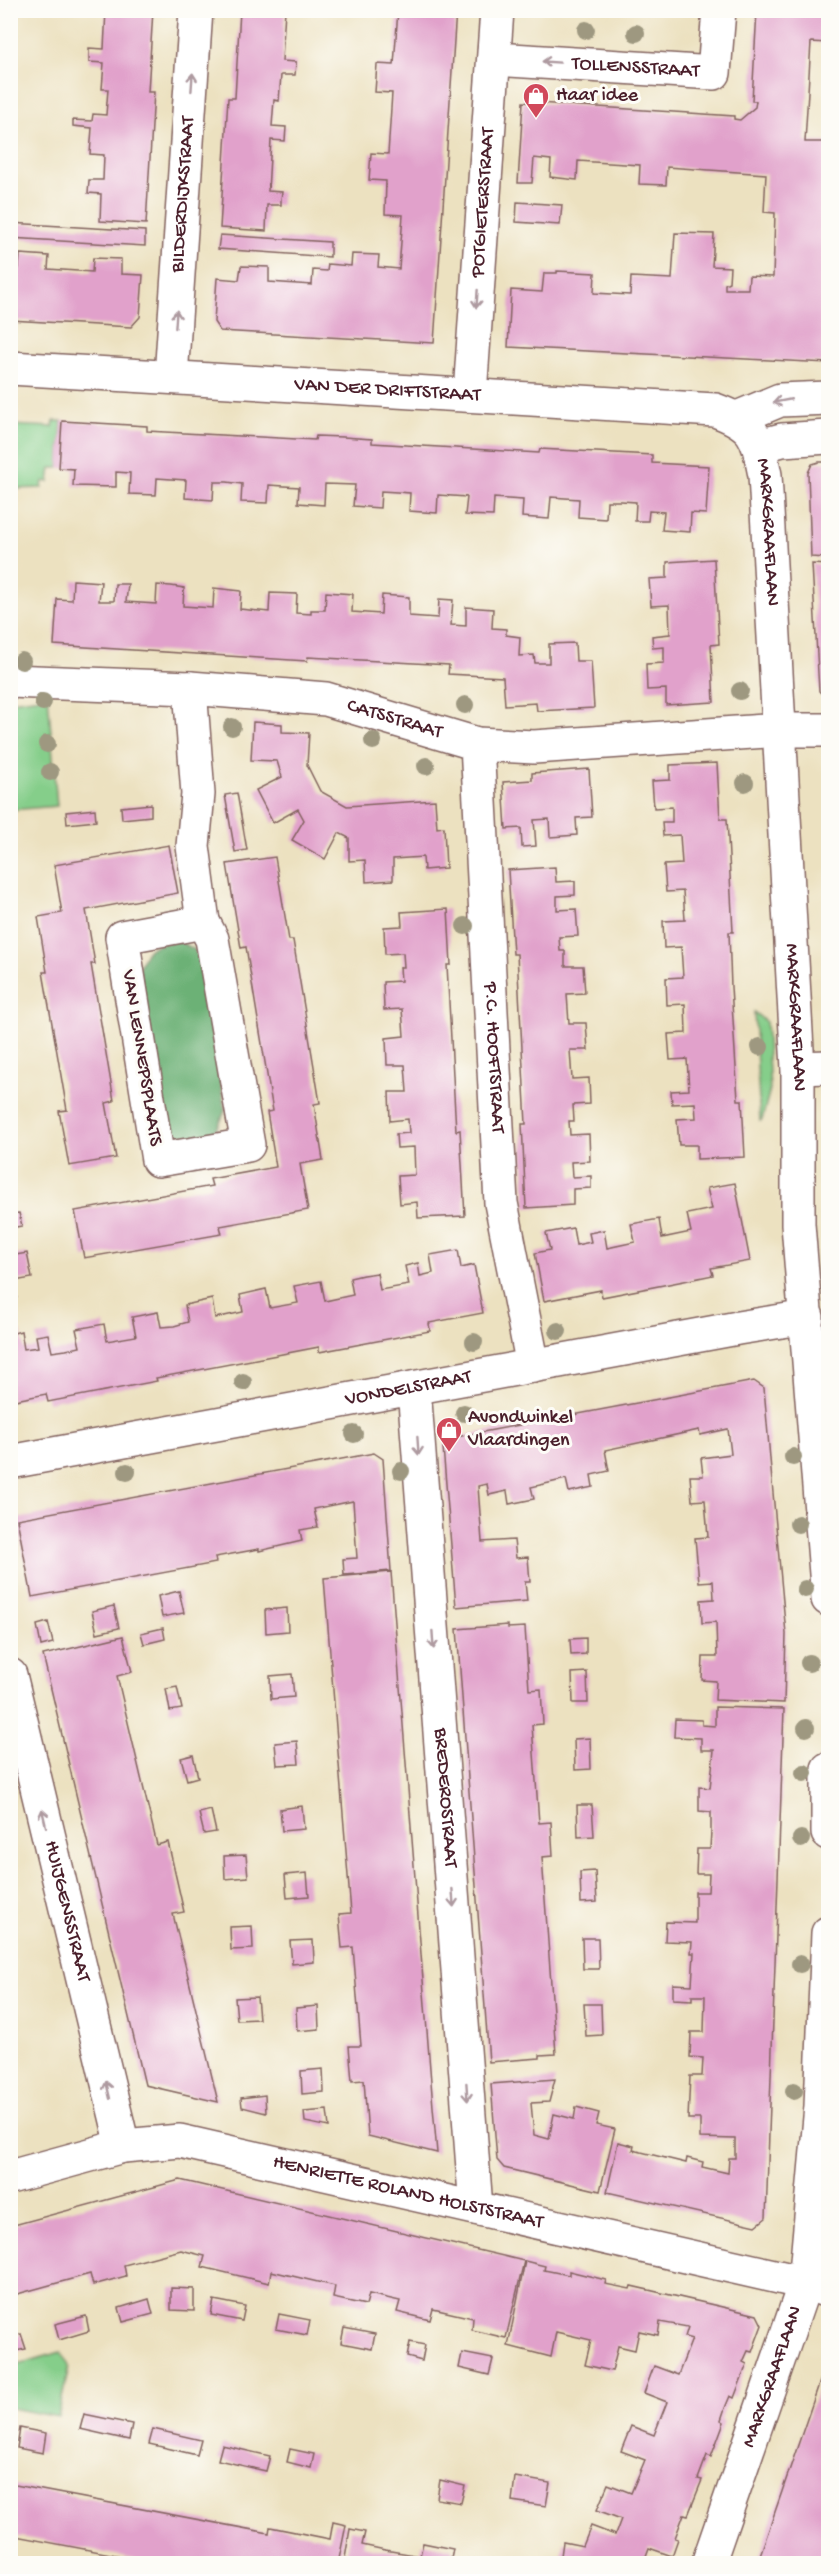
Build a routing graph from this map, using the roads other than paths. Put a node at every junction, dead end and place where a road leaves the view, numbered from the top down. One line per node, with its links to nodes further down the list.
1 (196, 10): 6 (street, BILDERDIJKSTRAAT, one-way to 1)
2 (496, 10): 4 (street, POTGIETERSTRAAT)
3 (719, 10): 4 (street, TOLLENSSTRAAT, one-way to 4)
4 (495, 59): 7 (street, POTGIETERSTRAAT, one-way to 7)
5 (10, 368): 6 (street, VAN DER DRIFTSTRAAT)
6 (171, 377): 7 (street, VAN DER DRIFTSTRAAT)
7 (470, 394): 9 (street, VAN DER DRIFTSTRAAT)
8 (828, 398): 9 (street, one-way to 9)
9 (750, 433): 10 (street); 13 (street, MARKGRAAFLAAN)
10 (828, 437)
11 (10, 681): 12 (street, CATSSTRAAT)
12 (190, 688): 15 (street, CATSSTRAAT); 16 (street, VAN LENNEPSPLAATS)
13 (780, 730): 14 (street, CATSSTRAAT); 15 (street, CATSSTRAAT); 17 (street, MARKGRAAFLAAN)
14 (828, 730)
15 (477, 744): 20 (street, P.C. HOOFTSTRAAT)
16 (203, 922): 16 (street, VAN LENNEPSPLAATS)
17 (813, 1068): 18 (street, MARKGRAAFLAAN)
18 (807, 1317): 19 (street, MARKGRAAFLAAN); 20 (street, VONDELSTRAAT)
19 (819, 1353): 23 (street, MARKGRAAFLAAN)
20 (533, 1366): 21 (street, VONDELSTRAAT)
21 (414, 1388): 22 (street, VONDELSTRAAT); 30 (street, BREDEROSTRAAT, one-way to 30)
22 (10, 1462)
23 (828, 1599)
24 (10, 1676): 28 (street, HUIJGENSSTRAAT, one-way to 24)
25 (828, 1769): 26 (street)
26 (828, 1823)
27 (828, 1933): 31 (street, MARKGRAAFLAAN)
28 (123, 2146): 29 (street, HENRIETTE ROLAND HOLSTSTRAAT); 30 (street, HENRIETTE ROLAND HOLSTSTRAAT)
29 (10, 2177)
30 (476, 2208): 31 (street, HENRIETTE ROLAND HOLSTSTRAAT)
31 (817, 2287): 32 (street, MARKGRAAFLAAN)
32 (708, 2564)

